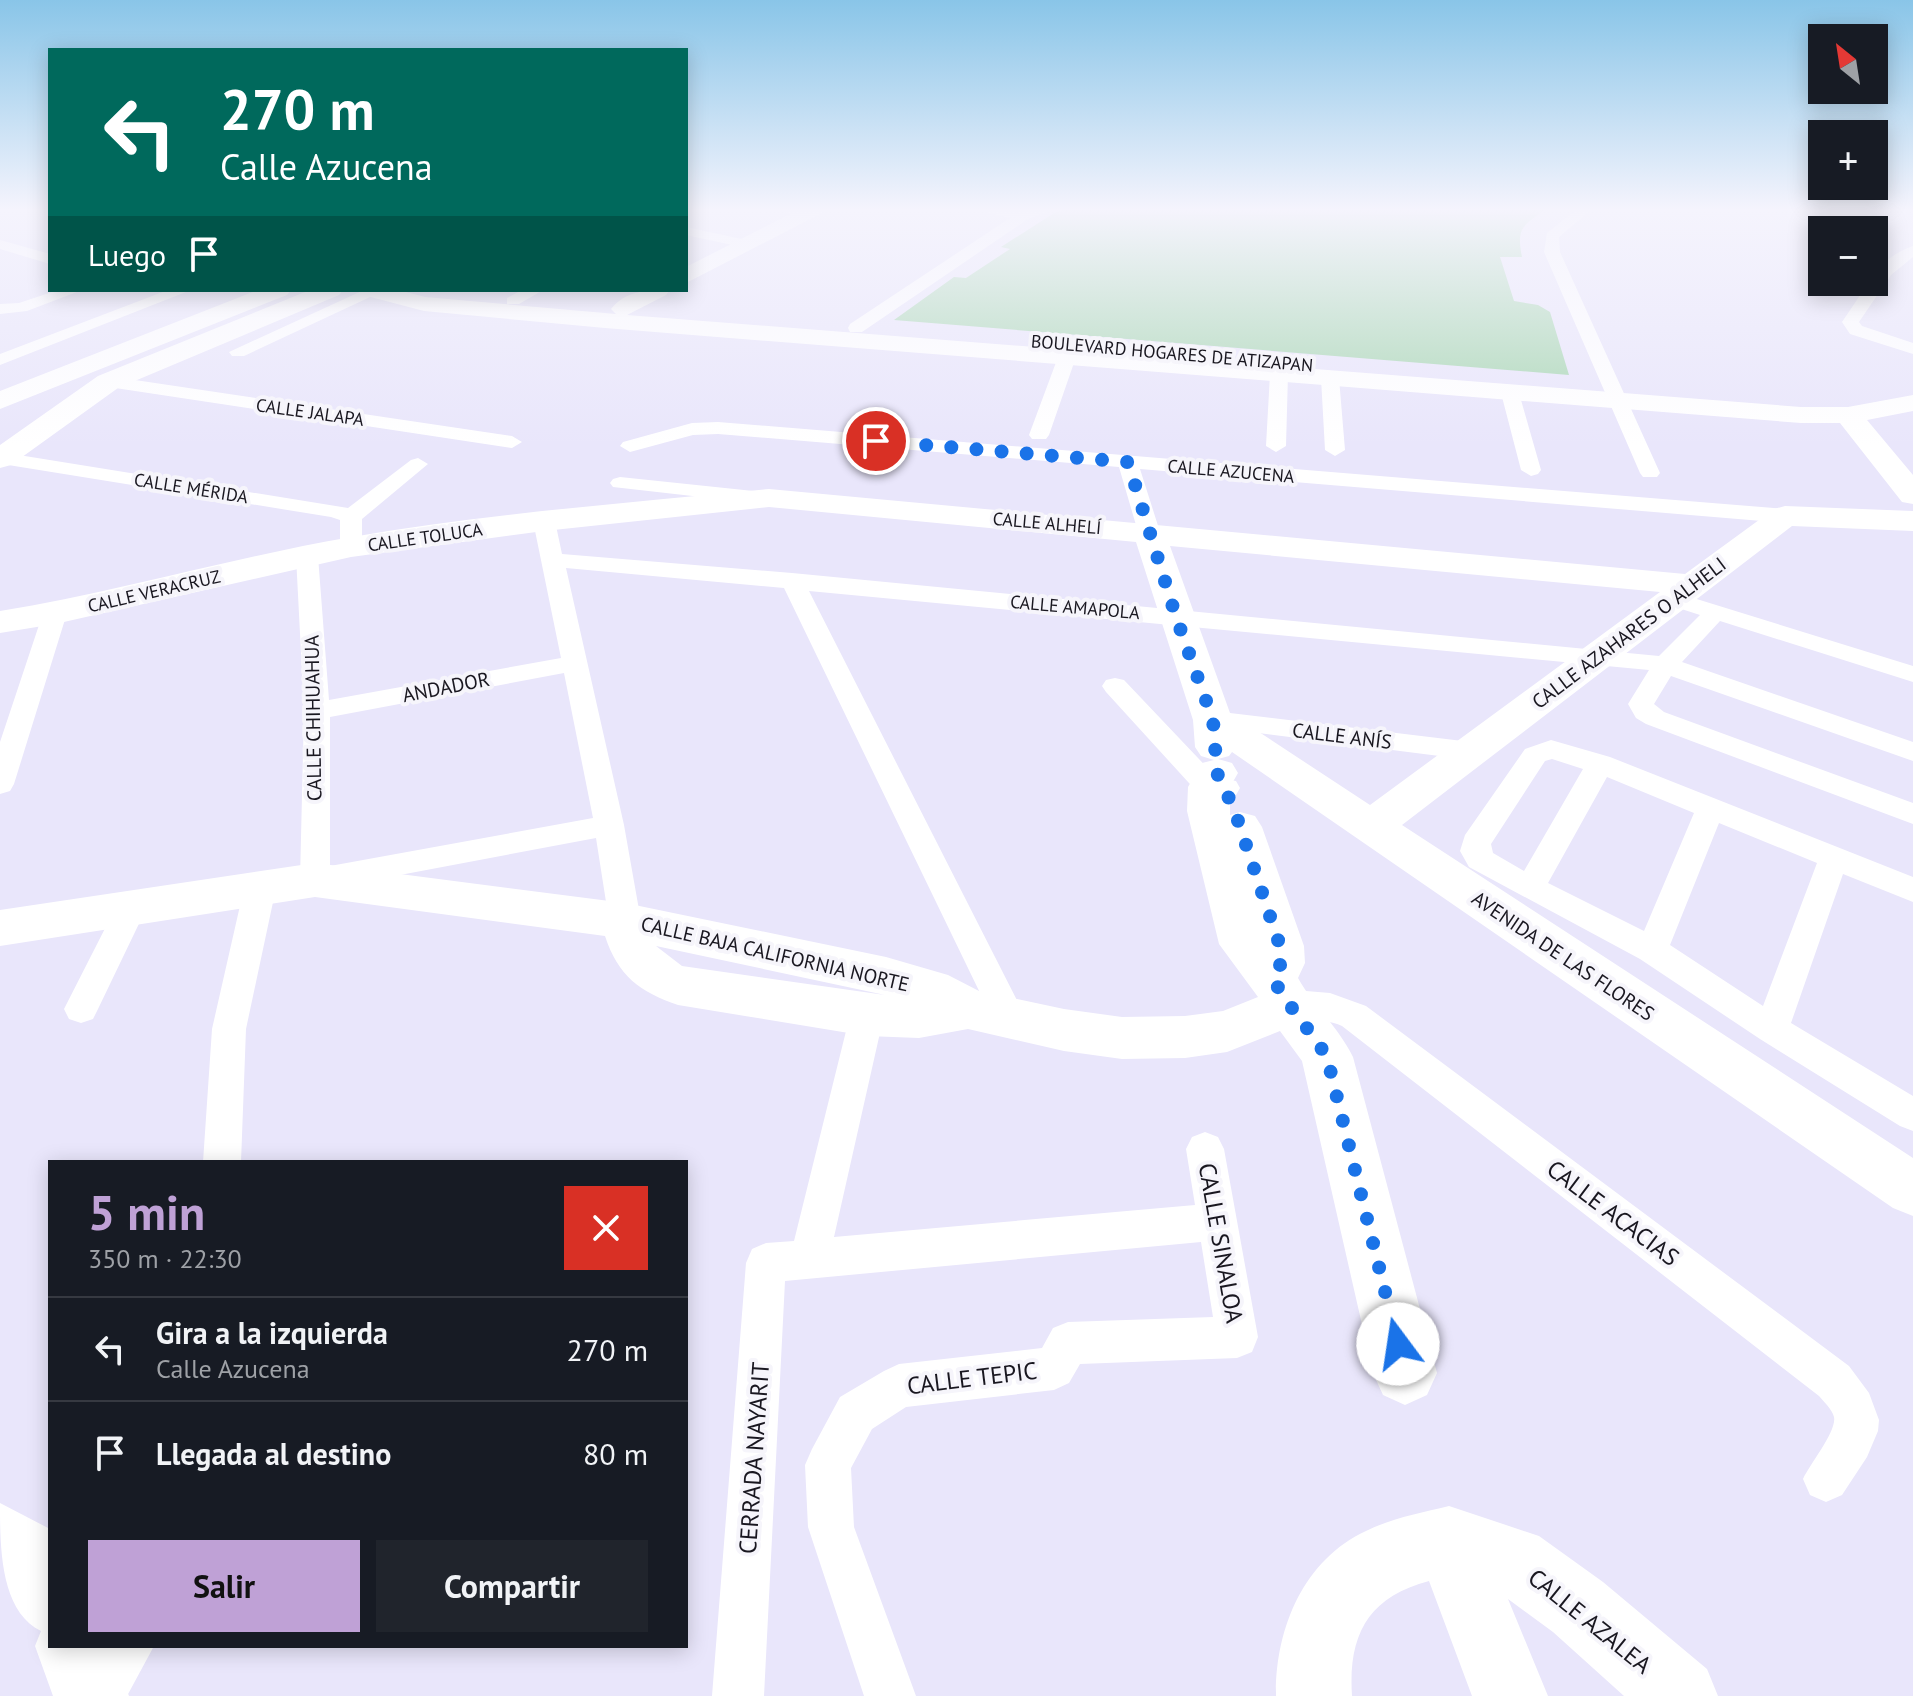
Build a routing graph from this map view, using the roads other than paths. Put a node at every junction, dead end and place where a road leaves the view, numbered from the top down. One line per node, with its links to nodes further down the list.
1 (915, 288): 17 (street)
2 (1569, 288): 28 (street)
3 (67, 292): 15 (street)
4 (178, 292): 21 (street)
5 (249, 292): 26 (main road)
6 (274, 292): 29 (main road)
7 (326, 292): 24 (main road)
8 (371, 292): 19 (street)
9 (378, 292): 16 (main road, BOULEVARD HOGARES DE ATIZAPAN)
10 (468, 292): 12 (main road, BOULEVARD HOGARES DE ATIZAPAN)
11 (654, 292): 14 (main road)
12 (524, 295): 14 (main road, BOULEVARD HOGARES DE ATIZAPAN)
13 (1866, 296): 18 (street)
14 (623, 309): 16 (main road, BOULEVARD HOGARES DE ATIZAPAN)
15 (6, 310)
16 (724, 324): 17 (main road, BOULEVARD HOGARES DE ATIZAPAN); 20 (main road, BOULEVARD HOGARES DE ATIZAPAN)
17 (856, 328): 28 (main road, BOULEVARD HOGARES DE ATIZAPAN)
18 (1913, 349)
19 (238, 352)
20 (1067, 357): 22 (main road, BOULEVARD HOGARES DE ATIZAPAN); 32 (street)
21 (0, 360)
22 (1279, 374): 23 (main road, BOULEVARD HOGARES DE ATIZAPAN); 35 (street)
23 (1330, 378): 27 (main road, BOULEVARD HOGARES DE ATIZAPAN); 36 (street)
24 (108, 382): 33 (street, CALLE JALAPA); 37 (main road)
25 (1913, 383): 28 (main road, BOULEVARD HOGARES DE ATIZAPAN)
26 (0, 389)
27 (1510, 393): 28 (main road, BOULEVARD HOGARES DE ATIZAPAN); 40 (street)
28 (1615, 395): 31 (main road, BOULEVARD HOGARES DE ATIZAPAN); 41 (street)
29 (0, 401)
30 (1913, 403): 31 (main road, BOULEVARD HOGARES DE ATIZAPAN)
31 (1848, 415): 43 (main road)
32 (1039, 435)
33 (512, 442)
34 (630, 446): 38 (street, CALLE AZUCENA)
35 (1276, 446)
36 (1335, 450)
37 (1, 458): 48 (street, CALLE MÉRIDA)
38 (1128, 462): 45 (street, CALLE AZUCENA); 49 (street)
39 (418, 464): 48 (street)
40 (1531, 470)
41 (1650, 473)
42 (620, 483): 44 (street)
43 (1913, 495)
44 (769, 498): 46 (main road, CALLE ALHELÍ); 49 (main road, CALLE ALHELÍ)
45 (1785, 516): 47 (main road); 53 (main road, CALLE AZAHARES O ALHELI)
46 (544, 521): 48 (main road, CALLE TOLUCA); 51 (street)
47 (1913, 521)
48 (351, 532): 50 (main road, CALLE TOLUCA)
49 (1149, 532): 53 (main road, CALLE ALHELÍ); 55 (main road)
50 (307, 556): 54 (main road, CALLE VERACRUZ); 62 (street, CALLE CHIHUAHUA)
51 (552, 560): 52 (street, CALLE AMAPOLA); 58 (street)
52 (792, 580): 55 (street, CALLE AMAPOLA); 84 (street)
53 (1694, 599): 57 (main road, CALLE AZAHARES O ALHELI); 59 (street); 60 (street)
54 (55, 613): 56 (main road, CALLE VERACRUZ); 67 (street)
55 (1176, 617): 57 (street, CALLE AMAPOLA); 63 (main road)
56 (0, 622)
57 (1597, 657): 59 (street, CALLE AMAPOLA); 64 (main road, CALLE AZAHARES O ALHELI)
58 (574, 663): 62 (street, ANDADOR); 71 (street)
59 (1665, 665): 65 (street, CALLE AMAPOLA); 70 (street)
60 (1913, 674)
61 (1115, 686): 68 (street)
62 (317, 711): 74 (street, CALLE CHIHUAHUA)
63 (1213, 720): 64 (street, CALLE ANÍS); 68 (main road); 72 (main road, AVENIDA DE LAS FLORES)
64 (1471, 751): 72 (main road, CALLE AZAHARES O ALHELI)
65 (1913, 752)
66 (1600, 764): 69 (street); 76 (street); 76 (street)
67 (1, 780)
68 (1217, 783): 82 (main road)
69 (1711, 808): 73 (street); 81 (street)
70 (1913, 814)
71 (609, 825): 74 (street, CALLE BAJA CALIFORNIA NORTE); 79 (street)
72 (1370, 827): 90 (main road, AVENIDA DE LAS FLORES)
73 (1834, 857): 77 (street); 86 (street)
74 (315, 880): 75 (main road, CALLE BAJA CALIFORNIA NORTE); 79 (main road, CALLE BAJA CALIFORNIA NORTE)
75 (260, 888): 78 (main road, CALLE BAJA CALIFORNIA NORTE); 89 (street)
76 (1530, 888): 81 (street)
77 (1913, 890)
78 (131, 907): 80 (main road, CALLE BAJA CALIFORNIA NORTE); 83 (street)
79 (625, 921): 84 (main road, CALLE BAJA CALIFORNIA NORTE); 85 (main road, CALLE BAJA CALIFORNIA NORTE)
80 (0, 928)
81 (1652, 950): 86 (street)
82 (1281, 992): 84 (main road, CALLE BAJA CALIFORNIA NORTE); 94 (main road); 95 (street, CALLE ACACIAS)
83 (81, 1009)
84 (989, 1014): 85 (main road, CALLE BAJA CALIFORNIA NORTE)
85 (867, 1015): 92 (street)
86 (1772, 1029): 87 (street)
87 (1913, 1115)
88 (1205, 1149): 91 (street, CALLE SINALOA)
89 (222, 1160)
90 (1913, 1190)
91 (1217, 1222): 92 (street, CERRADA NAYARIT); 93 (street, CALLE SINALOA)
92 (809, 1260): 103 (street, CERRADA NAYARIT)
93 (1237, 1337): 104 (street, CALLE TEPIC)
94 (1405, 1373)
95 (1826, 1479)
96 (0, 1538): 98 (main road)
97 (1449, 1541): 105 (main road); 106 (main road); 107 (main road, CALLE AZALEA)
98 (48, 1595)
99 (73, 1648): 101 (main road)
100 (128, 1648): 102 (street)
101 (91, 1696)
102 (98, 1696)
103 (738, 1696)
104 (890, 1696)
105 (1314, 1696)
106 (1510, 1696)
107 (1680, 1696)

